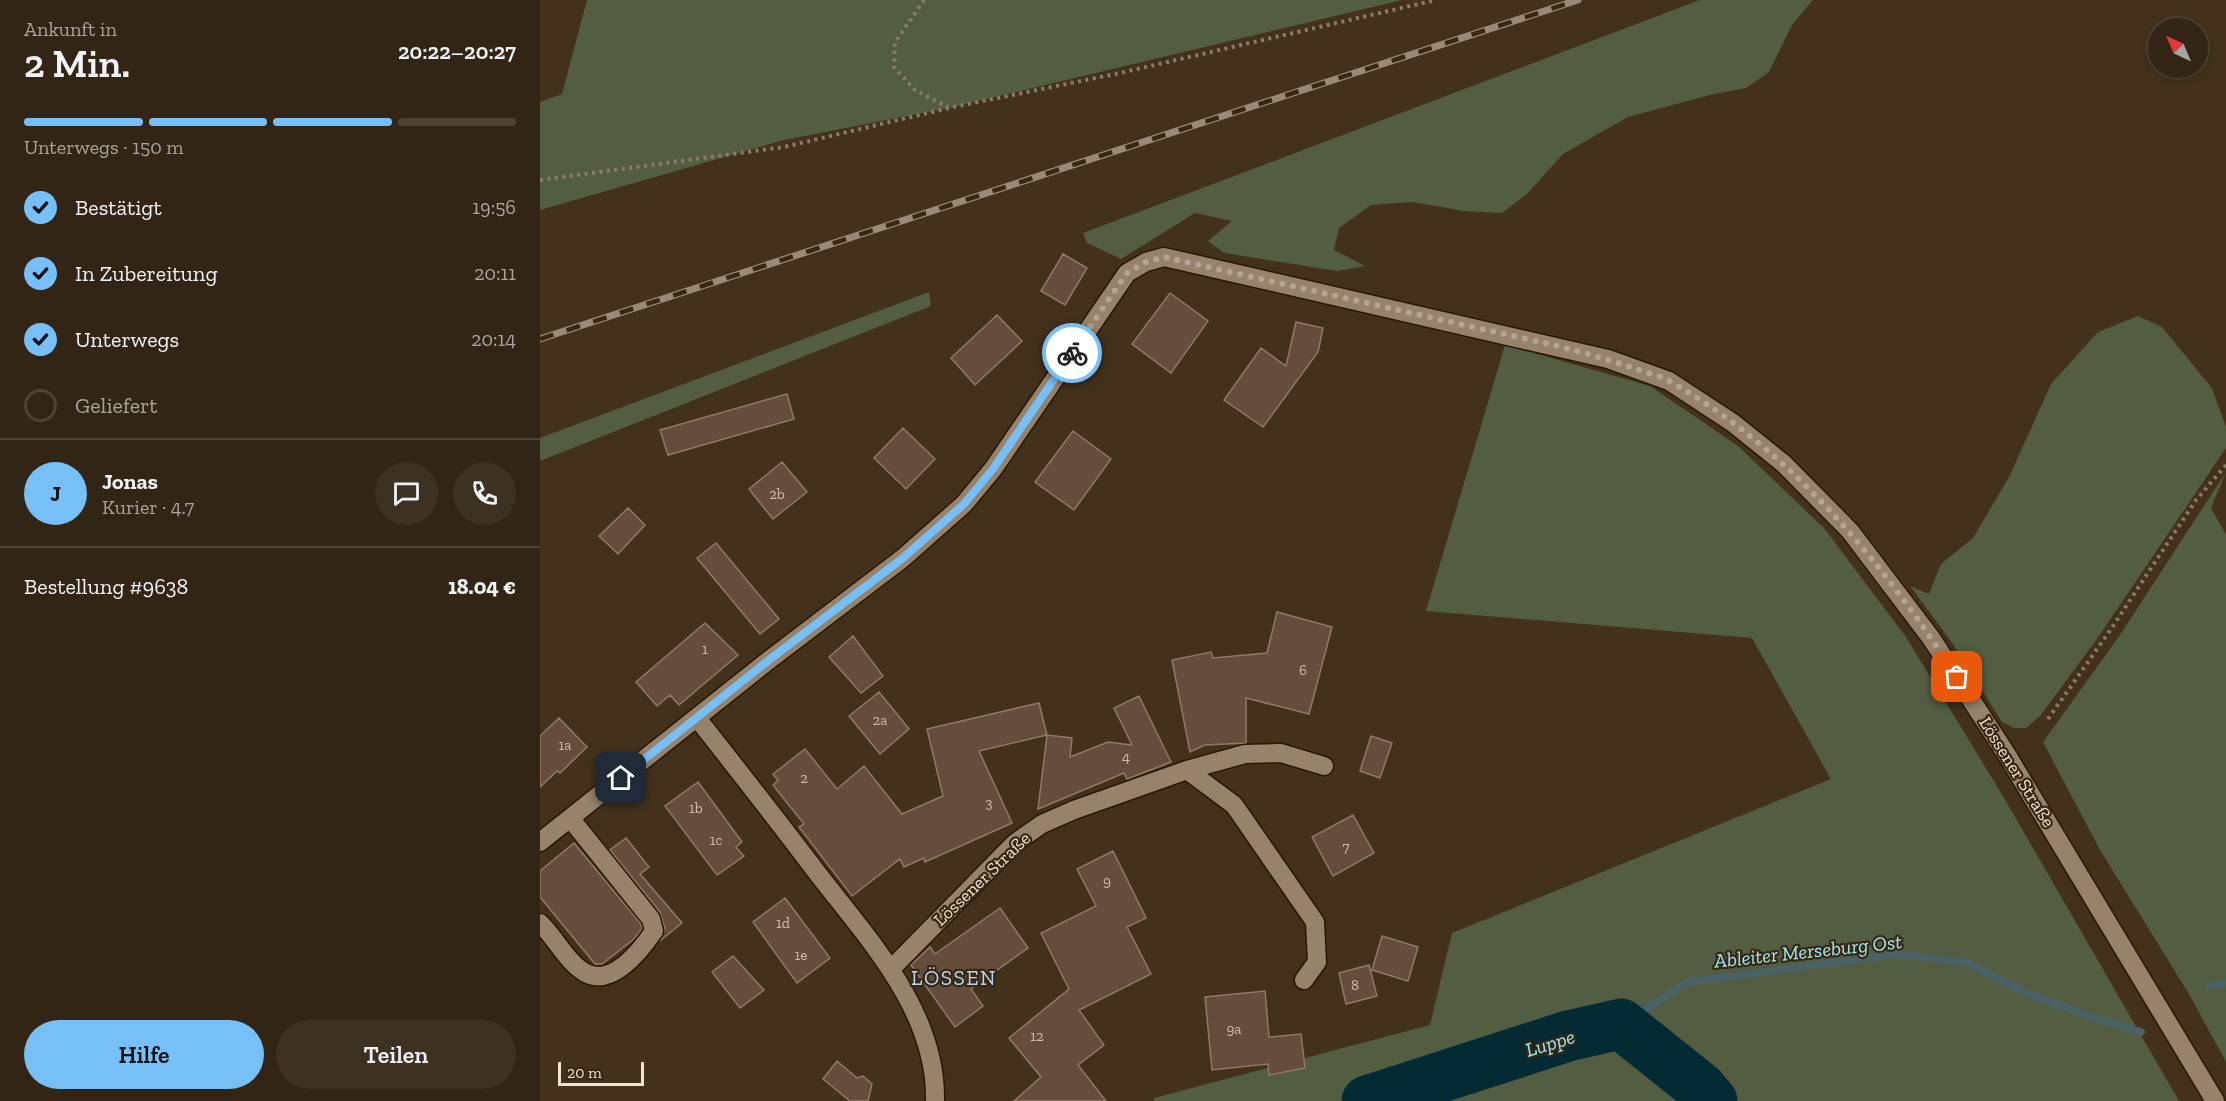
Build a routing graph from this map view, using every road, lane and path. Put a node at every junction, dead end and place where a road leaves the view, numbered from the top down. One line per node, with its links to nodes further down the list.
1 (924, 0): 5 (path)
2 (1408, 0): 4 (path)
3 (1436, 0): 4 (path)
4 (1405, 8): 5 (path)
5 (949, 108): 6 (path)
6 (540, 180)
7 (2226, 465): 9 (path)
8 (697, 718): 12 (street, Lössener Straße); 15 (street); 18 (street, Lössener Straße)
9 (2048, 719)
10 (1324, 766): 11 (street, Lössener Straße)
11 (1187, 770): 15 (street, Lössener Straße); 16 (street)
12 (570, 818): 13 (street, Lössener Straße); 14 (street)
13 (540, 842)
14 (540, 923)
15 (891, 969): 17 (street)
16 (1304, 980)
17 (935, 1101)
18 (2215, 1101)

